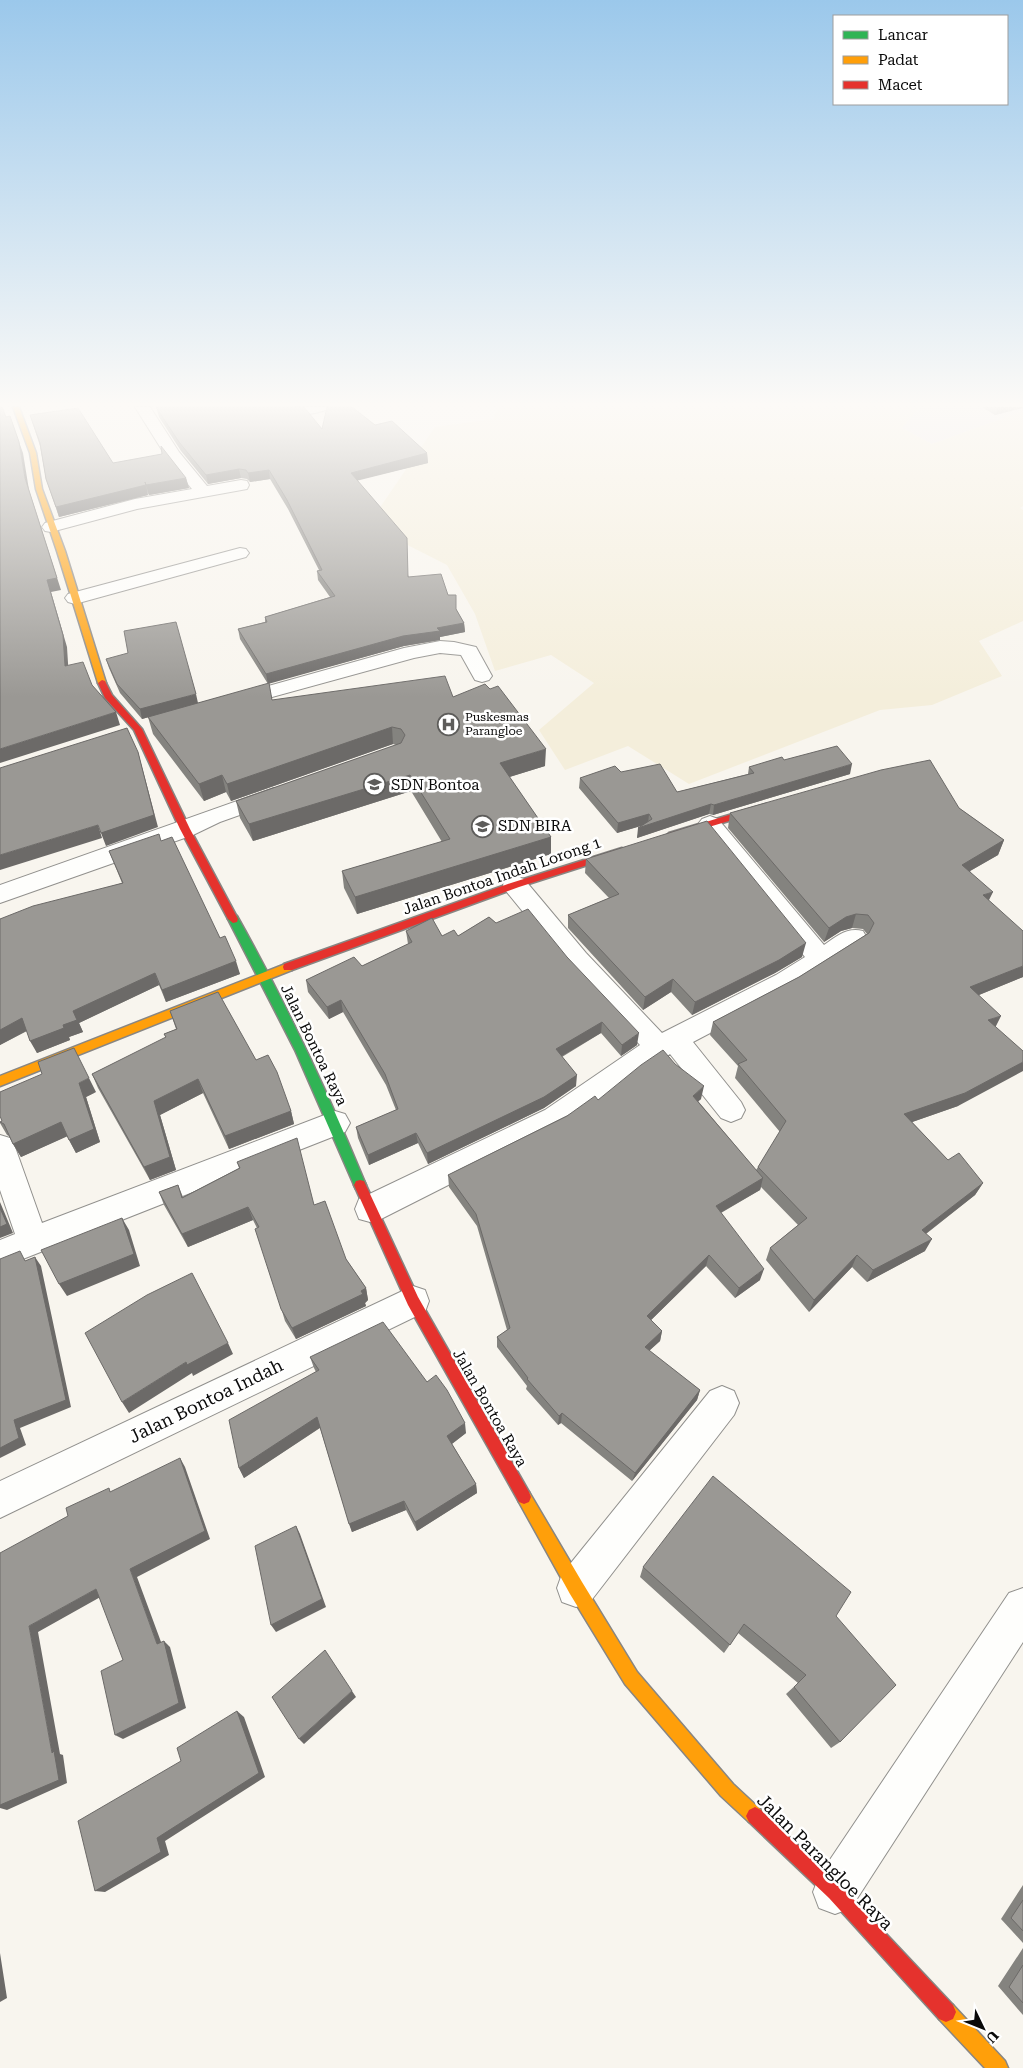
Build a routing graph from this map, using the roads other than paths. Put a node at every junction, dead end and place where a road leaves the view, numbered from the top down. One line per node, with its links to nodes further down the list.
1 (44, 504): 3 (street, Jalan Bontoa Raya)
2 (138, 504): 3 (street)
3 (51, 527): 5 (street, Jalan Bontoa Raya)
4 (240, 553): 5 (street)
5 (75, 598): 11 (street, Jalan Bontoa Raya)
6 (482, 676): 7 (street)
7 (213, 708)
8 (294, 788): 11 (street)
9 (777, 804): 10 (street)
10 (710, 824): 12 (street); 17 (street)
11 (185, 829): 15 (street); 18 (street, Jalan Bontoa Raya)
12 (665, 837)
13 (637, 846): 14 (street, Jalan Bontoa Indah Lorong 1)
14 (515, 886): 18 (street, Jalan Bontoa Indah Lorong 1); 19 (street)
15 (0, 894)
16 (854, 938): 17 (street)
17 (821, 959): 19 (street)
18 (264, 976): 20 (street, Jalan Bontoa Indah Lorong 1); 22 (street, Jalan Bontoa Raya)
19 (667, 1043): 21 (street); 24 (street)
20 (0, 1081)
21 (731, 1110)
22 (335, 1123): 24 (street, Jalan Bontoa Raya); 25 (street)
23 (0, 1146): 25 (street)
24 (370, 1208): 27 (street, Jalan Bontoa Raya)
25 (33, 1241): 26 (street)
26 (0, 1254)
27 (413, 1301): 29 (street, Jalan Bontoa Indah); 30 (street, Jalan Bontoa Raya)
28 (722, 1403): 30 (street)
29 (0, 1500)
30 (576, 1588): 32 (street, Jalan Bontoa Raya)
31 (1023, 1607): 33 (street)
32 (631, 1678): 33 (street, Jalan Parangloe Raya)
33 (834, 1892): 34 (street, Jalan Parangloe Raya)
34 (998, 2068)

